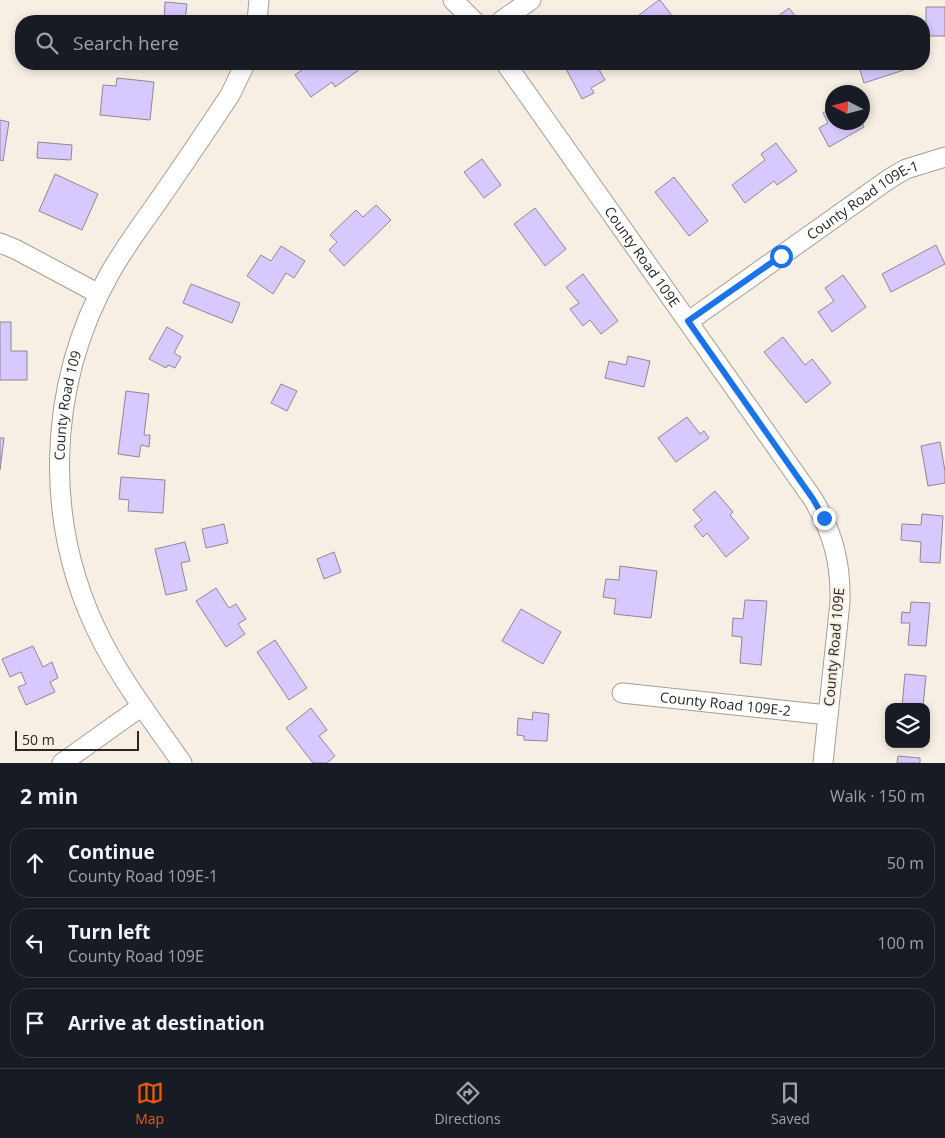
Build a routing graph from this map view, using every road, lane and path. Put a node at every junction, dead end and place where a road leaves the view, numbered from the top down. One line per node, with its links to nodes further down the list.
1 (259, 0): 4 (street)
2 (453, 0): 5 (street)
3 (531, 0): 6 (street)
4 (257, 15)
5 (468, 15)
6 (510, 15)
7 (241, 70): 11 (street, County Road 109)
8 (510, 70): 12 (street, County Road 109E)
9 (945, 157): 12 (street, County Road 109E-1)
10 (0, 243): 11 (street)
11 (99, 294): 14 (street, County Road 109)
12 (688, 321): 15 (street, County Road 109E)
13 (622, 693): 15 (street, County Road 109E-2)
14 (142, 706): 16 (street); 17 (street, County Road 109)
15 (828, 715): 18 (street, County Road 109E)
16 (62, 763)
17 (182, 763)
18 (823, 763)

